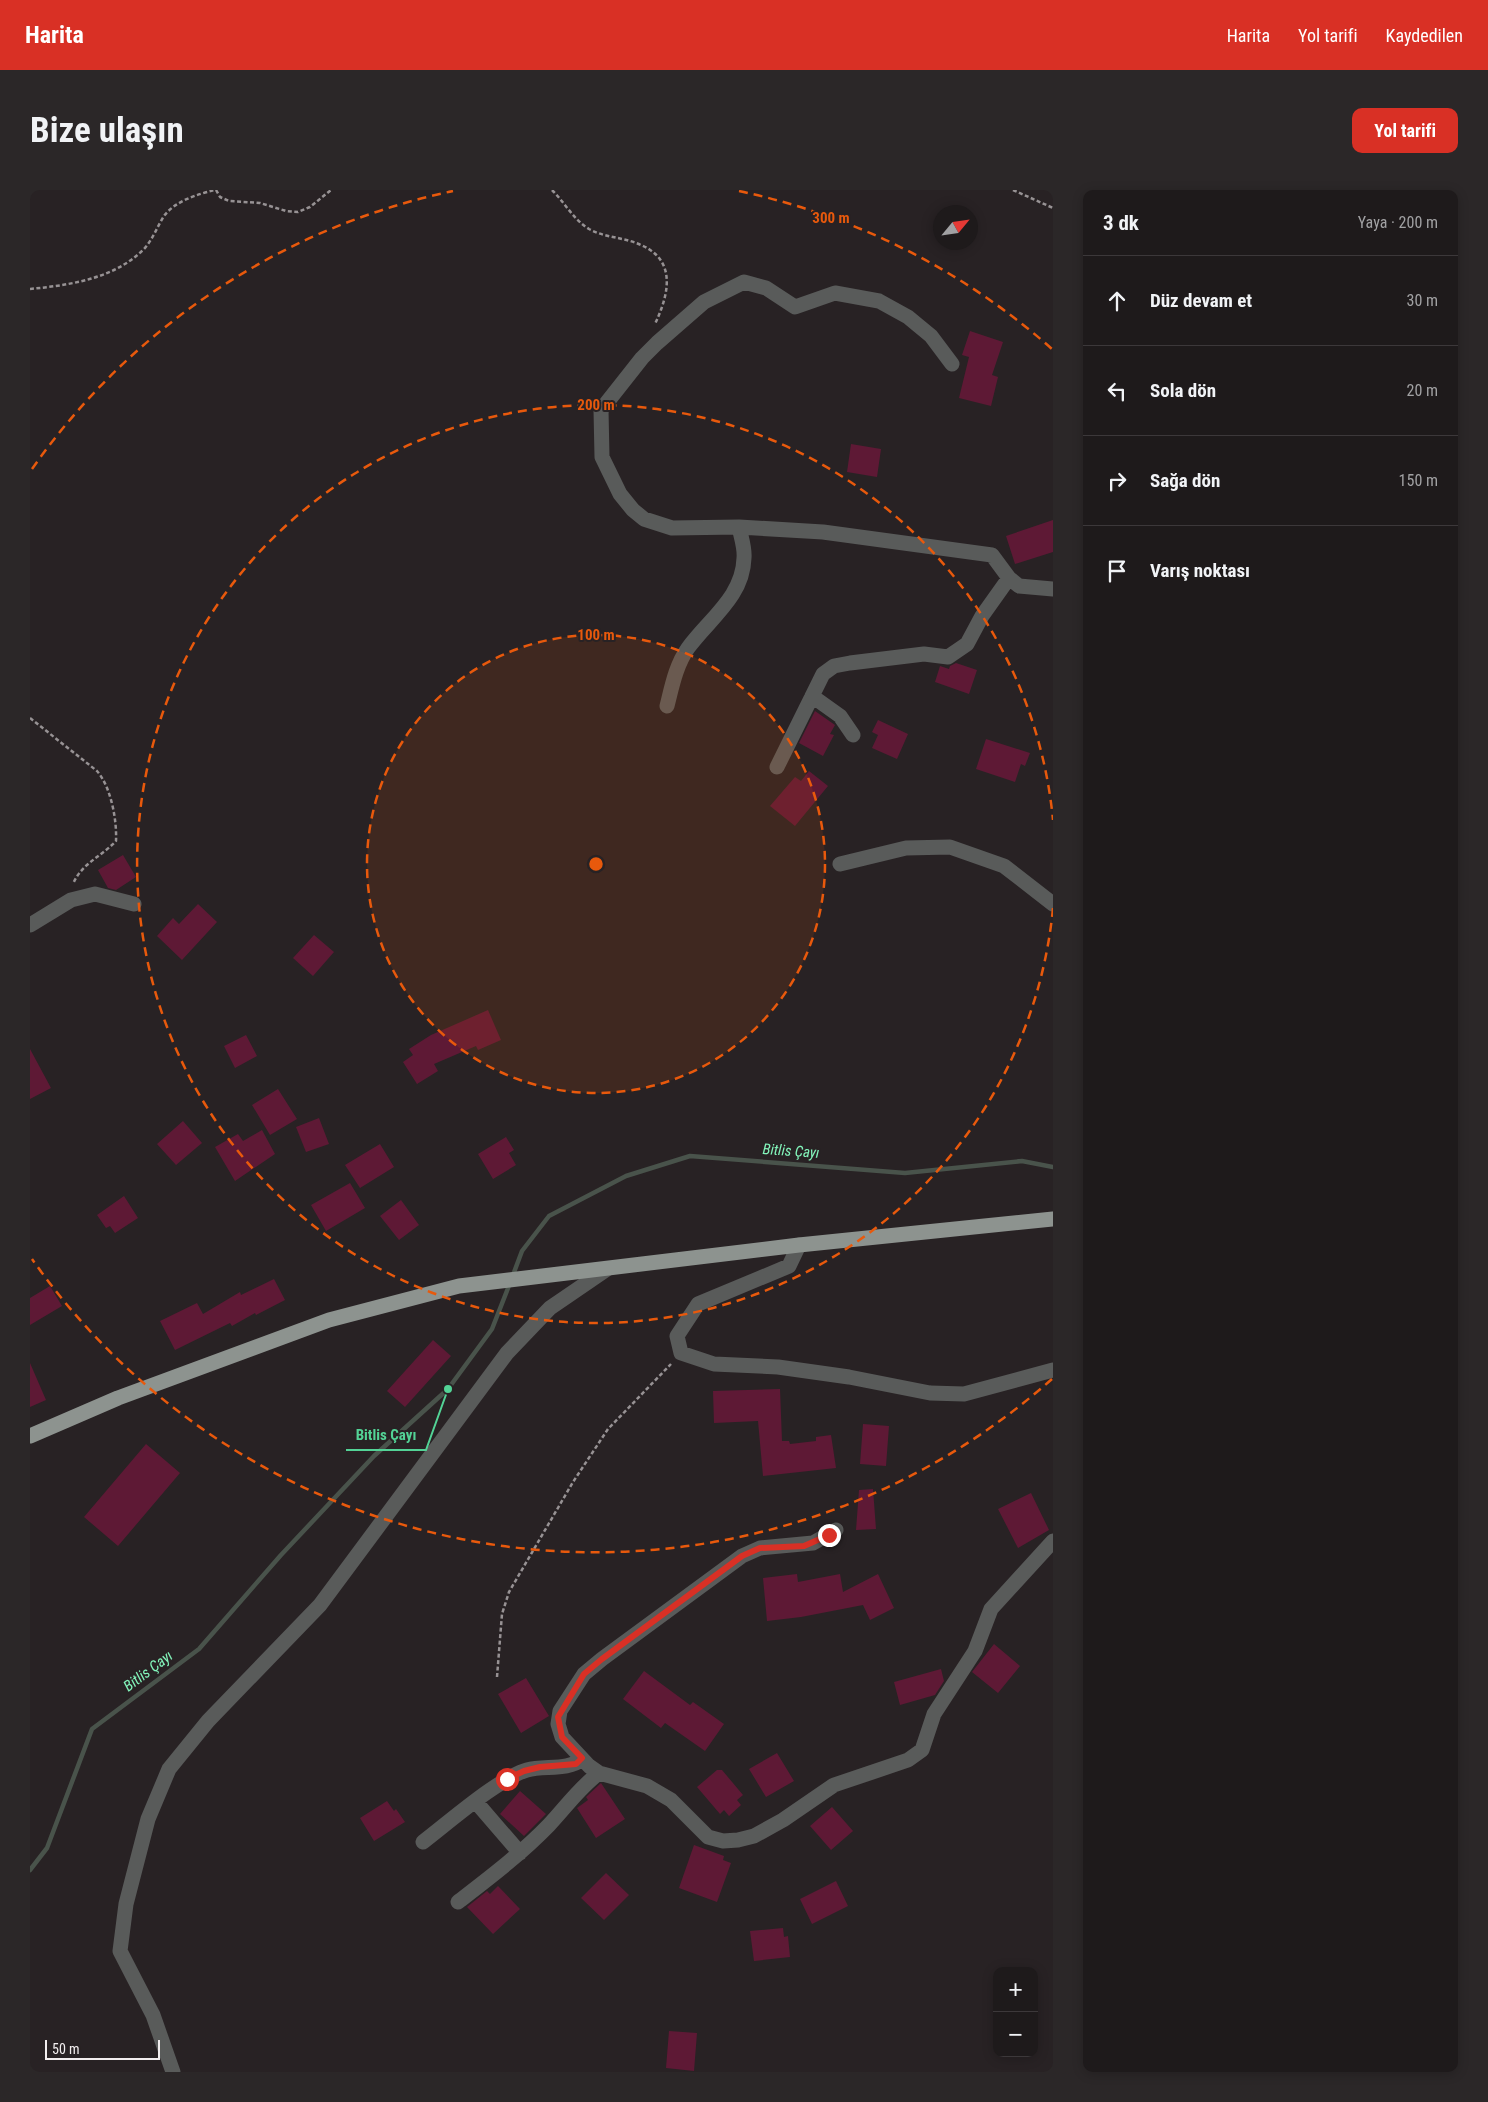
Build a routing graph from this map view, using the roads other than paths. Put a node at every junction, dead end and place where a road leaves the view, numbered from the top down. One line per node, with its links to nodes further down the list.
1 (952, 364): 2 (street)
2 (739, 527): 3 (street); 6 (street)
3 (1009, 578): 4 (street); 5 (street)
4 (1053, 589)
5 (812, 696): 7 (street); 8 (street)
6 (666, 706)
7 (853, 734)
8 (777, 767)
9 (840, 864): 11 (street)
10 (134, 904): 12 (street)
11 (1053, 904)
12 (30, 924)
13 (1053, 1219): 14 (main road)
14 (799, 1246): 15 (main road); 16 (street)
15 (607, 1269): 17 (main road); 26 (street)
16 (1053, 1370)
17 (30, 1436)
18 (836, 1530): 20 (street)
19 (1053, 1541): 21 (street)
20 (582, 1758): 21 (street); 22 (street)
21 (599, 1773): 24 (street)
22 (476, 1802): 23 (street); 24 (street)
23 (423, 1842)
24 (520, 1853): 25 (street)
25 (458, 1902)
26 (173, 2072)

